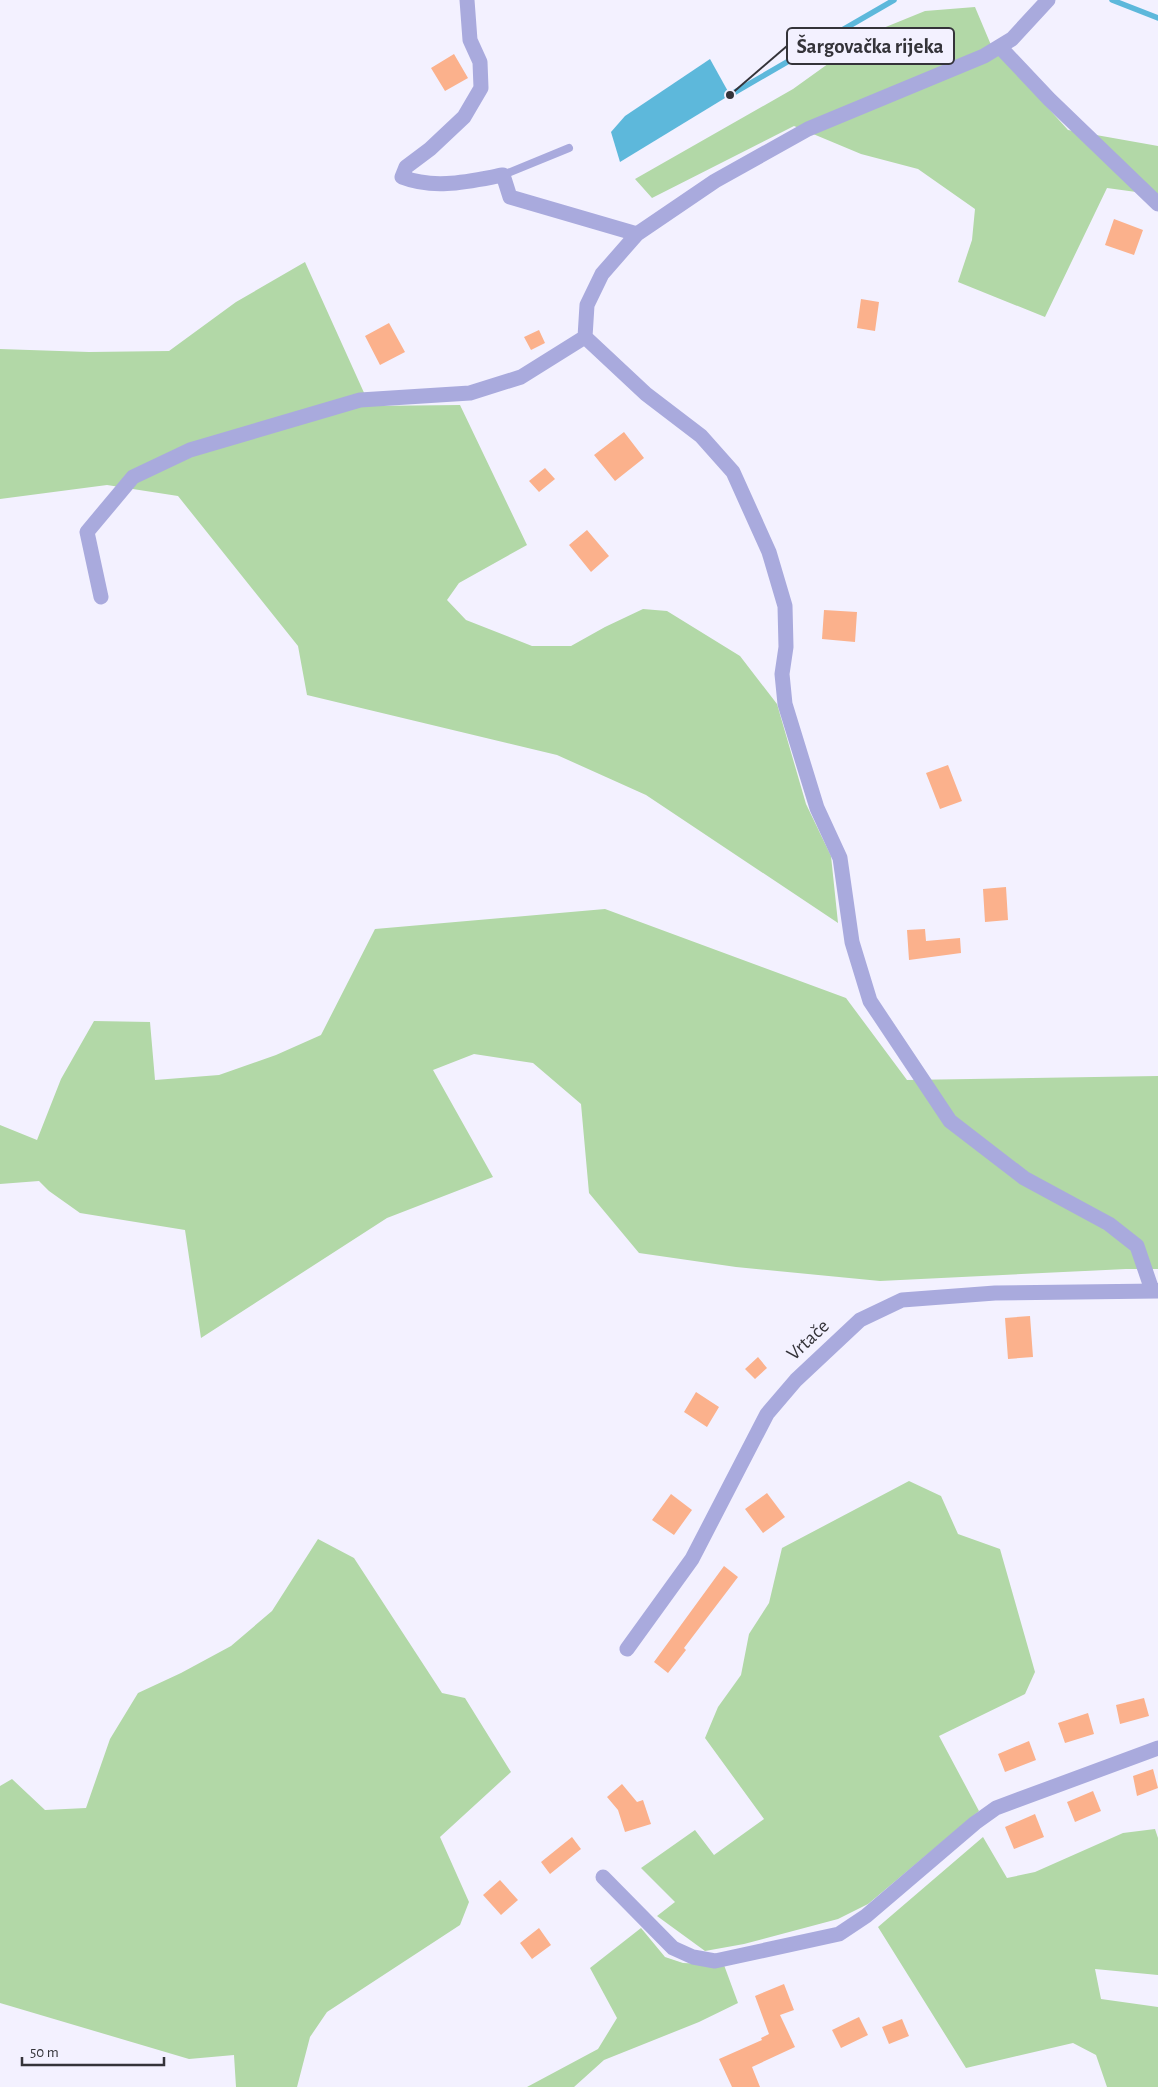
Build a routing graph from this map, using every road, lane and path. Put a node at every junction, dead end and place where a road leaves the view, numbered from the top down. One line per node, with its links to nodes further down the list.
1 (467, 0): 5 (street)
2 (1048, 0): 3 (street)
3 (1000, 47): 6 (street); 7 (street)
4 (569, 148): 5 (lane)
5 (503, 175): 7 (street)
6 (1158, 204)
7 (637, 234): 8 (street)
8 (585, 337): 9 (street); 10 (street)
9 (101, 597)
10 (1155, 1290): 11 (street, Vrtače)
11 (627, 1649)
12 (1158, 1748): 13 (street)
13 (603, 1877)

